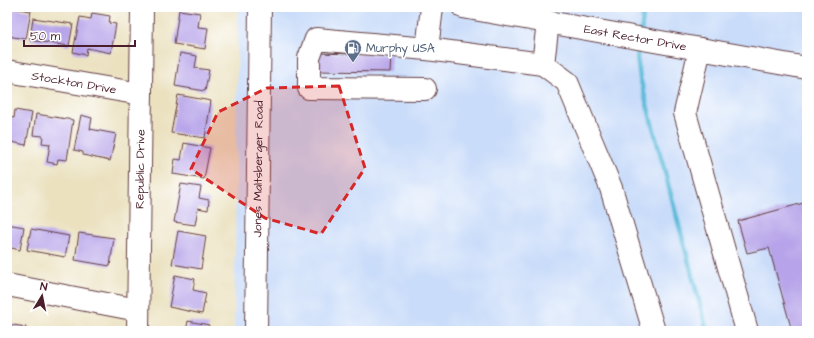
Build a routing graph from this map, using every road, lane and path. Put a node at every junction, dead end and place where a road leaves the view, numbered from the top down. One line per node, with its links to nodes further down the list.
1 (142, 7): 12 (street, Republic Drive)
2 (260, 7): 16 (street, Jones Maltsberger Road)
3 (432, 7): 6 (street)
4 (463, 7): 5 (street, East Rector Drive)
5 (548, 22): 7 (street, East Rector Drive); 8 (street)
6 (427, 49): 8 (street); 11 (street)
7 (700, 49): 9 (street, East Rector Drive); 18 (street)
8 (543, 64): 17 (street)
9 (807, 68)
10 (7, 71): 12 (street, Stockton Drive)
11 (425, 89)
12 (141, 94): 14 (street, Republic Drive)
13 (7, 286): 14 (street)
14 (138, 310): 15 (street, Republic Drive)
15 (138, 331)
16 (256, 331)
17 (654, 331)
18 (747, 331)

